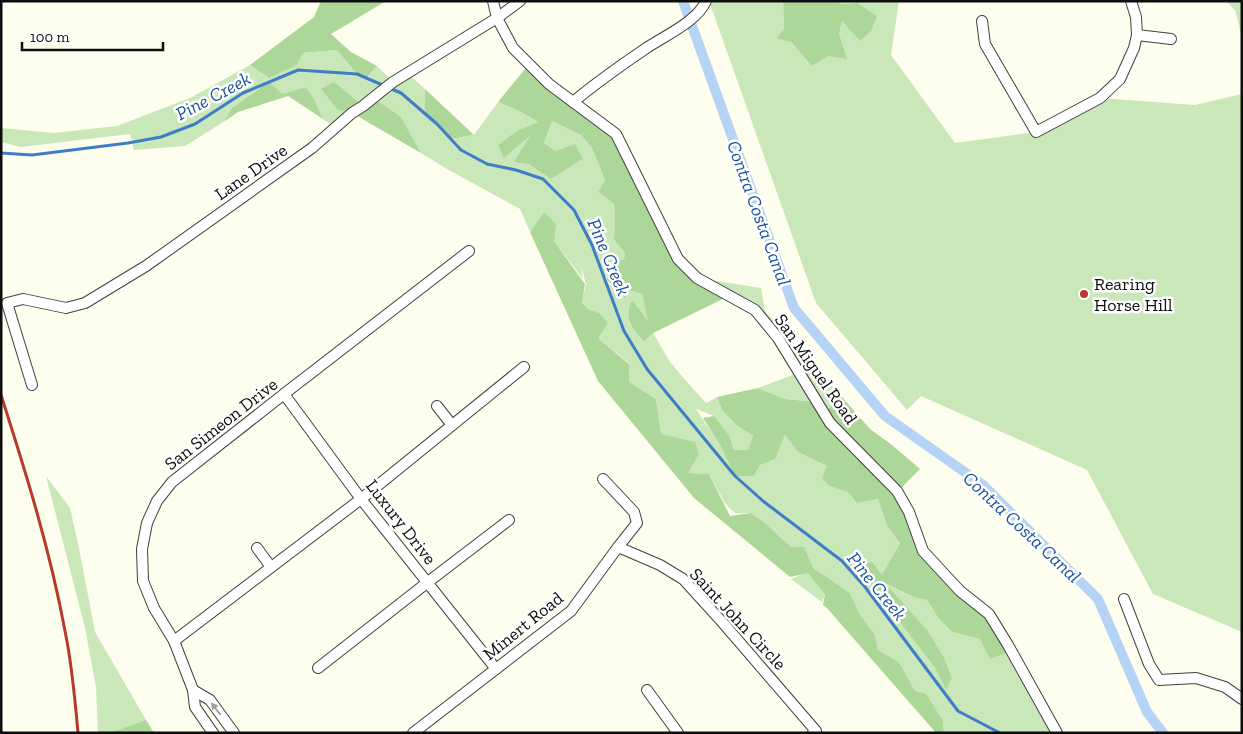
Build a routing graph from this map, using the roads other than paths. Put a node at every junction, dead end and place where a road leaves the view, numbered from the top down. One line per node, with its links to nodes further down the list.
1 (493, 1): 5 (street, San Miguel Road)
2 (520, 1): 5 (street, Lane Drive)
3 (706, 1): 9 (street)
4 (1131, 1): 7 (street)
5 (497, 18): 9 (street, San Miguel Road); 12 (street, Lane Drive)
6 (982, 21): 7 (street)
7 (1137, 35): 8 (street)
8 (1171, 39)
9 (573, 102): 35 (street, San Miguel Road)
10 (469, 252): 13 (street, San Simeon Drive)
11 (524, 367): 15 (street)
12 (32, 385)
13 (284, 394): 17 (street, Luxury Drive); 24 (street, San Simeon Drive)
14 (437, 406): 15 (street)
15 (452, 425): 17 (street)
16 (603, 479): 19 (street, Minert Road)
17 (361, 499): 21 (street); 22 (street, Luxury Drive)
18 (509, 520): 22 (street)
19 (618, 547): 26 (street, Minert Road); 34 (street, Saint John Circle)
20 (257, 548): 21 (street)
21 (271, 568): 24 (street)
22 (428, 582): 25 (street); 26 (street, Luxury Drive)
23 (1124, 599): 29 (street)
24 (174, 641): 27 (street, San Simeon Drive)
25 (318, 668)
26 (496, 669): 32 (street, Minert Road)
27 (193, 690): 30 (street, San Simeon Drive); 31 (street, one-way to 27)
28 (647, 690): 33 (street)
29 (1242, 699)
30 (213, 733)
31 (234, 733)
32 (413, 733)
33 (678, 733)
34 (813, 733)
35 (1057, 733)

